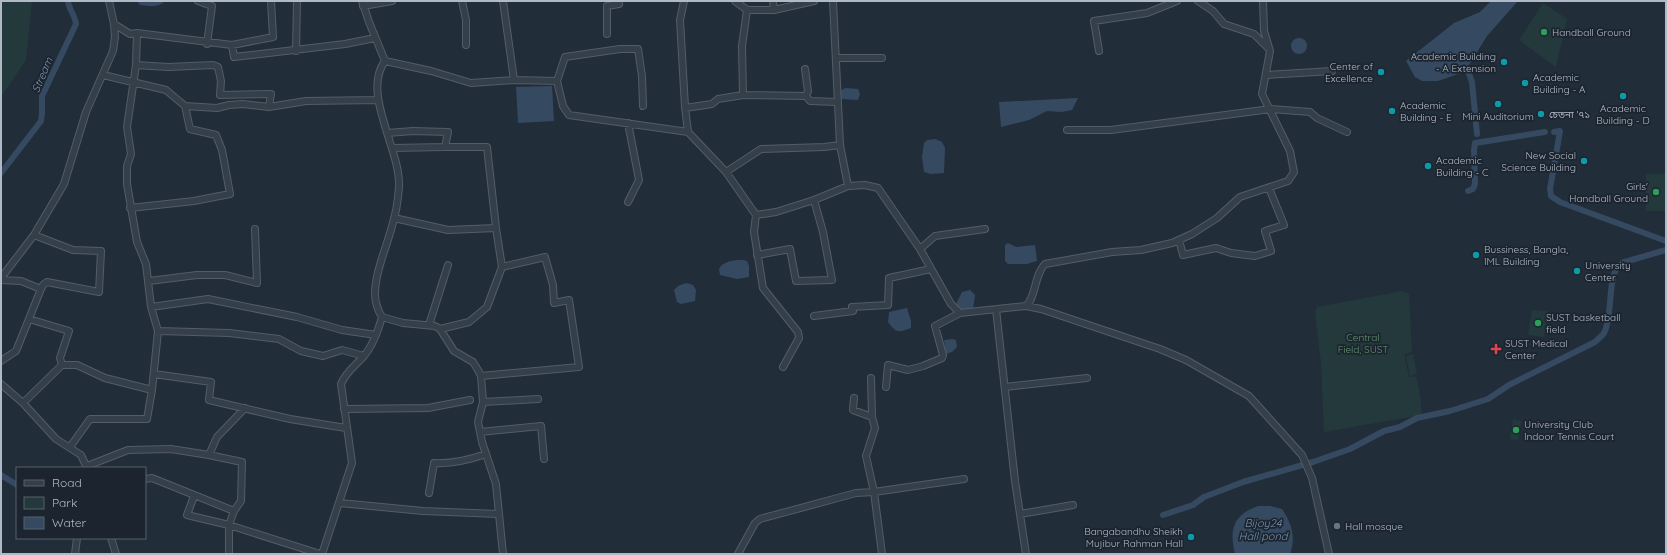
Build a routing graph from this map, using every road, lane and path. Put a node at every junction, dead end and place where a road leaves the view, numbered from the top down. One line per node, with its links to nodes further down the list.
1 (109, 1): 20 (street)
2 (198, 1): 24 (street)
3 (271, 1): 26 (street)
4 (297, 1): 27 (street)
5 (392, 1): 17 (street)
6 (462, 1): 25 (street)
7 (503, 1): 38 (street)
8 (618, 1): 22 (street)
9 (684, 1): 48 (street)
10 (735, 1): 18 (street)
11 (773, 1): 19 (street)
12 (814, 1): 19 (street)
13 (832, 1): 30 (street)
14 (1177, 1): 28 (street)
15 (1198, 1): 29 (street)
16 (1263, 1): 29 (street)
17 (363, 4): 23 (street)
18 (746, 10): 19 (street); 41 (street)
19 (774, 10)
20 (114, 24): 21 (street); 36 (street)
21 (137, 33): 24 (street); 33 (street)
22 (607, 34)
23 (375, 38): 27 (street); 32 (street)
24 (207, 44): 26 (street)
25 (466, 45)
26 (232, 46): 27 (street)
27 (296, 50)
28 (1099, 51)
29 (1270, 51): 37 (street)
30 (836, 58): 31 (street); 44 (street)
31 (882, 58)
32 (385, 61): 38 (street); 43 (street)
33 (136, 65): 40 (street); 47 (street)
34 (805, 69): 42 (street)
35 (1332, 71): 37 (street)
36 (103, 75): 40 (street); 69 (street)
37 (1266, 75): 49 (street)
38 (514, 80): 39 (street)
39 (557, 81): 46 (street); 50 (street)
40 (133, 82): 45 (street); 63 (street)
41 (743, 95): 42 (street); 48 (street)
42 (806, 96): 44 (street)
43 (378, 100): 47 (street); 54 (street)
44 (837, 102): 55 (street)
45 (185, 106): 47 (street); 63 (street)
46 (643, 106)
47 (269, 107)
48 (685, 108): 52 (street)
49 (1271, 109): 51 (street); 53 (street); 60 (street)
50 (628, 123): 52 (street); 62 (street)
51 (1067, 130)
52 (688, 132): 58 (street)
53 (1347, 132)
54 (387, 133): 56 (street); 57 (street)
55 (840, 145): 58 (street); 59 (street)
56 (392, 148): 57 (street); 65 (street)
57 (445, 148): 66 (street)
58 (726, 172): 64 (street)
59 (848, 186): 61 (street); 71 (street)
60 (1269, 188): 70 (street); 70 (street)
61 (814, 200): 64 (street); 72 (street)
62 (628, 202)
63 (130, 208): 77 (street)
64 (756, 215): 72 (street)
65 (394, 218): 66 (street); 84 (street)
66 (496, 228): 74 (street)
67 (255, 229): 77 (street)
68 (985, 229): 71 (street)
69 (34, 235): 76 (street); 78 (street)
70 (1179, 240): 79 (street)
71 (920, 250): 75 (street)
72 (757, 255): 93 (street)
73 (448, 265): 86 (street)
74 (502, 266): 87 (street); 95 (street)
75 (931, 269): 82 (street); 83 (street)
76 (1, 279): 78 (street)
77 (148, 281): 80 (street)
78 (42, 289): 85 (street)
79 (1026, 306): 81 (street); 138 (street)
80 (151, 307): 88 (street); 89 (street)
81 (996, 309): 82 (street); 100 (street)
82 (960, 313): 99 (street)
83 (814, 316)
84 (382, 317): 86 (street); 89 (street)
85 (29, 319): 91 (street); 92 (street)
86 (429, 325): 87 (street)
87 (440, 329): 95 (street)
88 (158, 331): 90 (street); 94 (street)
89 (376, 335): 90 (street)
90 (364, 356): 108 (street)
91 (1, 361)
92 (62, 365): 101 (street); 106 (street)
93 (783, 367)
94 (154, 374): 101 (street); 107 (street)
95 (481, 376): 105 (street)
96 (871, 378): 109 (street)
97 (1087, 378): 100 (street)
98 (1, 384): 106 (street)
99 (886, 387)
100 (1005, 387): 126 (street)
101 (152, 390): 112 (street)
102 (854, 398): 109 (street)
103 (538, 399): 105 (street)
104 (470, 400): 108 (street)
105 (483, 402): 111 (street)
106 (23, 403): 112 (street)
107 (245, 408): 110 (street); 114 (street)
108 (344, 409): 110 (street)
109 (872, 417): 119 (street)
110 (346, 428): 122 (street)
111 (480, 432): 113 (street); 115 (street)
112 (70, 447): 116 (street)
113 (486, 454): 120 (street); 125 (street)
114 (209, 455): 116 (street); 124 (street)
115 (544, 460)
116 (87, 467)
117 (146, 479): 121 (street)
118 (964, 479): 119 (street)
119 (874, 492): 135 (street); 136 (street)
120 (429, 493)
121 (194, 496): 124 (street); 127 (street)
122 (340, 503): 125 (street); 133 (street)
123 (1072, 505): 126 (street)
124 (234, 511): 127 (street)
125 (498, 514): 134 (street)
126 (1020, 514): 137 (street)
127 (229, 525): 132 (street); 133 (street)
128 (77, 539): 130 (street)
129 (111, 539): 131 (street)
130 (75, 554)
131 (116, 554)
132 (230, 554)
133 (321, 554)
134 (503, 554)
135 (738, 554)
136 (882, 554)
137 (1026, 554)
138 (1329, 554)

